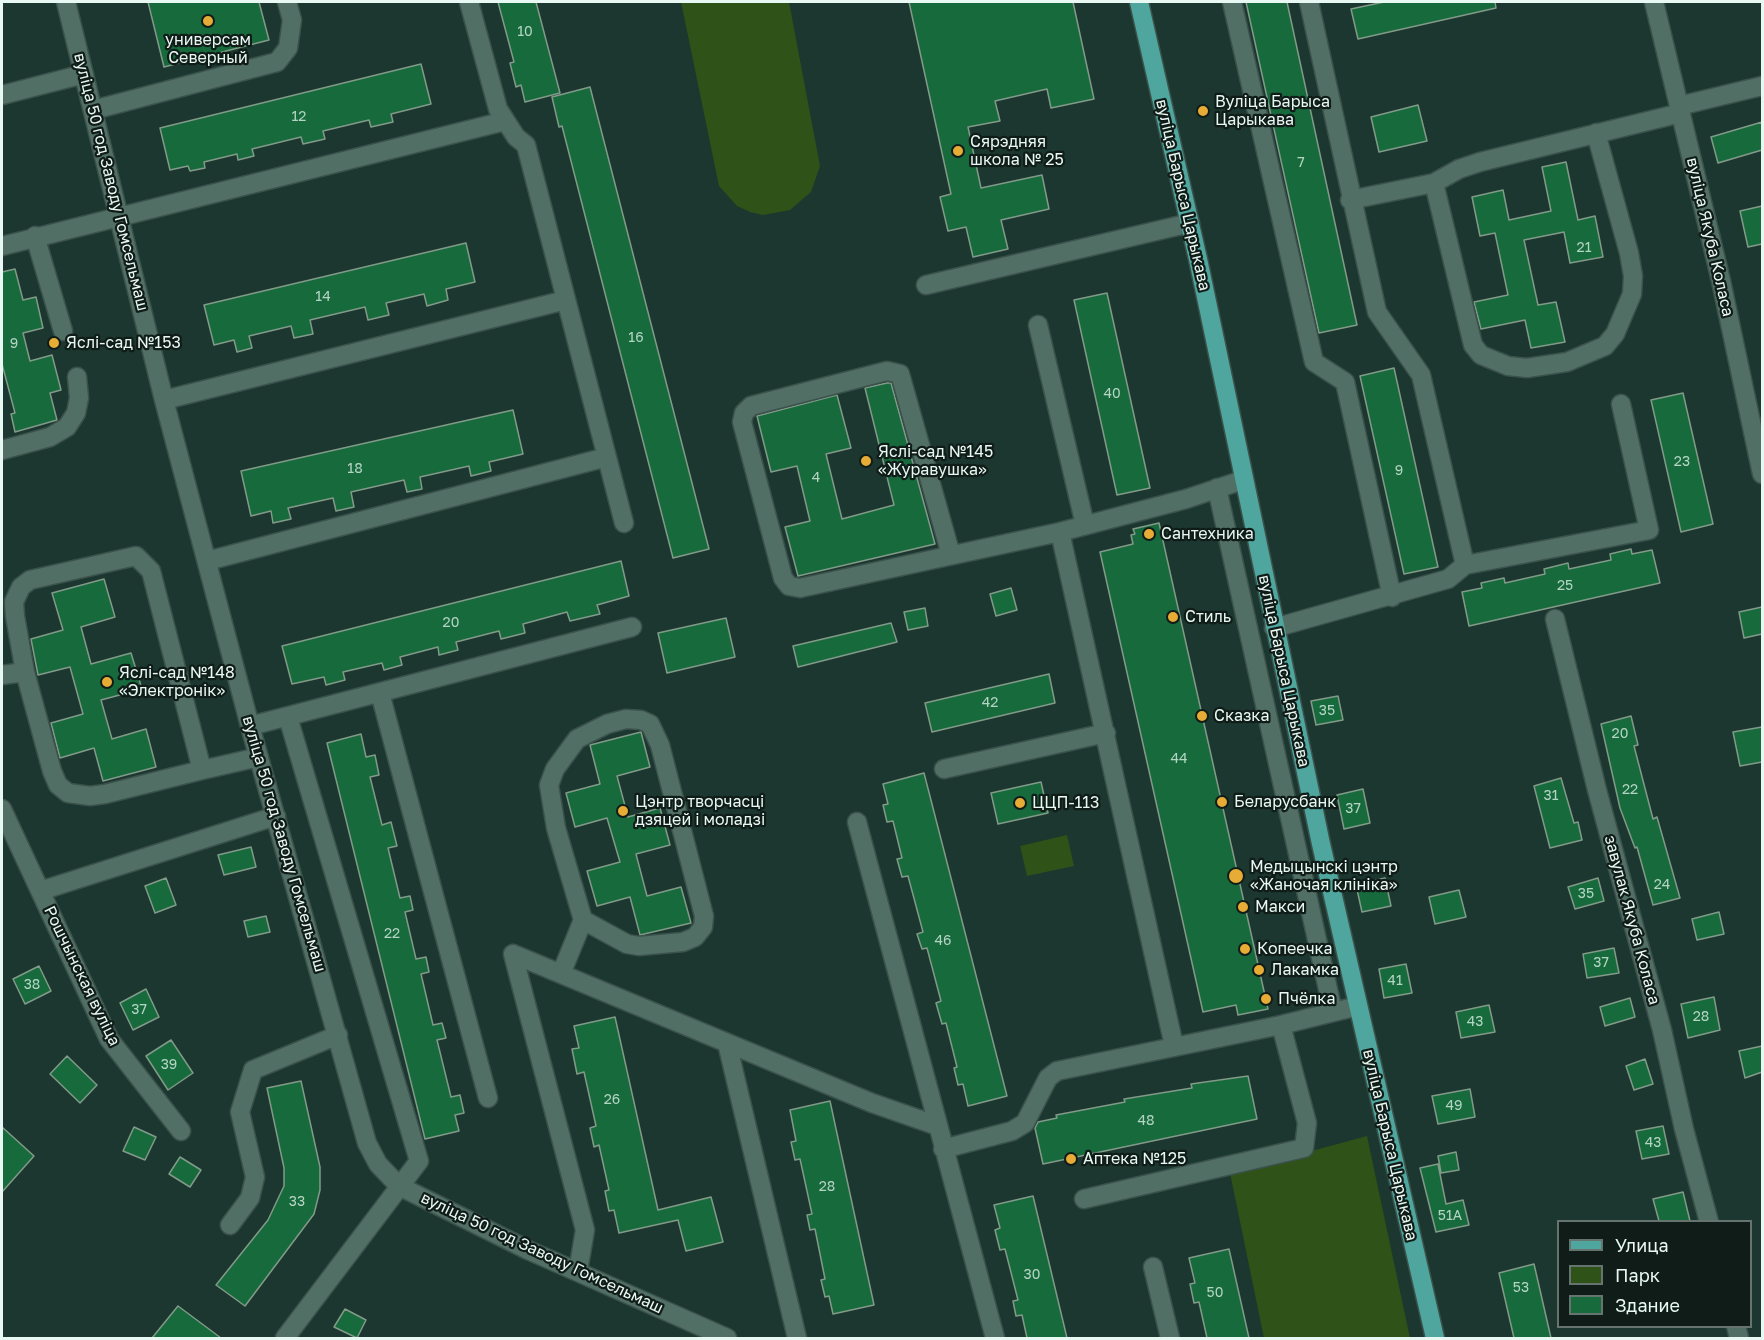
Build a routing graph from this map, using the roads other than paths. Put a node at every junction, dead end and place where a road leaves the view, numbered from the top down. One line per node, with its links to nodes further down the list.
1 (66, 2): 8 (street, вуліца 50 год Заводу Гомсельмаш)
2 (287, 2): 12 (street)
3 (469, 2): 13 (street)
4 (1138, 2): 18 (main road, вуліца Барыса Царыкава)
5 (1232, 2): 40 (street)
6 (1309, 2): 16 (street)
7 (1654, 2): 11 (street, вуліца Якуба Коласа)
8 (84, 74): 10 (street); 12 (street, вуліца 50 год Заводу Гомсельмаш)
9 (1762, 86): 11 (street)
10 (2, 95)
11 (1680, 109): 14 (street); 26 (street, вуліца Якуба Коласа)
12 (93, 110): 17 (street, вуліца 50 год Заводу Гомсельмаш)
13 (505, 121): 17 (street); 22 (street)
14 (1596, 133): 15 (street); 15 (street)
15 (1434, 183): 16 (street)
16 (1350, 200): 39 (street)
17 (120, 218): 19 (street); 27 (street, вуліца 50 год Заводу Гомсельмаш)
18 (1190, 223): 21 (street); 32 (main road, вуліца Барыса Царыкава)
19 (35, 236): 20 (street); 24 (street)
20 (2, 246)
21 (926, 285)
22 (566, 300): 27 (street); 30 (street)
23 (1038, 325): 35 (street)
24 (63, 331)
25 (77, 377): 29 (street)
26 (1754, 395): 31 (street, вуліца Якуба Коласа)
27 (164, 400): 38 (street, вуліца 50 год Заводу Гомсельмаш)
28 (1621, 404): 39 (street)
29 (2, 450)
30 (607, 457): 34 (street); 38 (street)
31 (1762, 474)
32 (1243, 480): 33 (street); 43 (main road, вуліца Барыса Царыкава)
33 (1217, 488): 35 (street); 61 (street)
34 (624, 523)
35 (1085, 525): 36 (street)
36 (1060, 532): 37 (street); 49 (street)
37 (951, 555): 37 (street)
38 (207, 561): 48 (street, вуліца 50 год Заводу Гомсельмаш)
39 (1465, 565): 40 (street)
40 (1392, 597): 43 (street)
41 (1555, 619): 72 (street, завулак Якуба Коласа)
42 (632, 627): 46 (street)
43 (1274, 628): 60 (main road, вуліца Барыса Царыкава)
44 (25, 672): 45 (street); 52 (street); 52 (street)
45 (2, 675)
46 (380, 693): 47 (street); 66 (street)
47 (288, 717): 48 (street); 70 (street)
48 (250, 726): 50 (street, вуліца 50 год Заводу Гомсельмаш)
49 (1106, 732): 51 (street); 65 (street)
50 (259, 757): 52 (street); 54 (street, вуліца 50 год Заводу Гомсельмаш)
51 (944, 769)
52 (202, 770)
53 (2, 809): 56 (street, Рошчынская вуліца)
54 (276, 816): 57 (street); 63 (street, вуліца 50 год Заводу Гомсельмаш)
55 (857, 822): 67 (street)
56 (7, 837): 57 (street, Рошчынская вуліца)
57 (40, 891): 68 (street, Рошчынская вуліца)
58 (583, 920): 58 (street); 59 (street)
59 (561, 974): 64 (street); 75 (street)
60 (1358, 1006): 61 (street); 81 (main road, вуліца Барыса Царыкава)
61 (1333, 1012): 62 (street)
62 (1281, 1025): 65 (street); 71 (street)
63 (338, 1035): 70 (street, вуліца 50 год Заводу Гомсельмаш); 73 (street)
64 (727, 1043): 67 (street); 78 (street)
65 (1174, 1046): 69 (street)
66 (488, 1098)
67 (938, 1126): 69 (street)
68 (181, 1131)
69 (943, 1149): 79 (street)
70 (399, 1186): 75 (street, вуліца 50 год Заводу Гомсельмаш); 77 (street)
71 (1084, 1199)
72 (1709, 1220)
73 (230, 1226)
74 (1154, 1267): 80 (street)
75 (578, 1271): 76 (street, вуліца 50 год Заводу Гомсельмаш)
76 (720, 1337)
77 (285, 1338)
78 (797, 1338)
79 (995, 1338)
80 (1170, 1338)
81 (1435, 1338)

